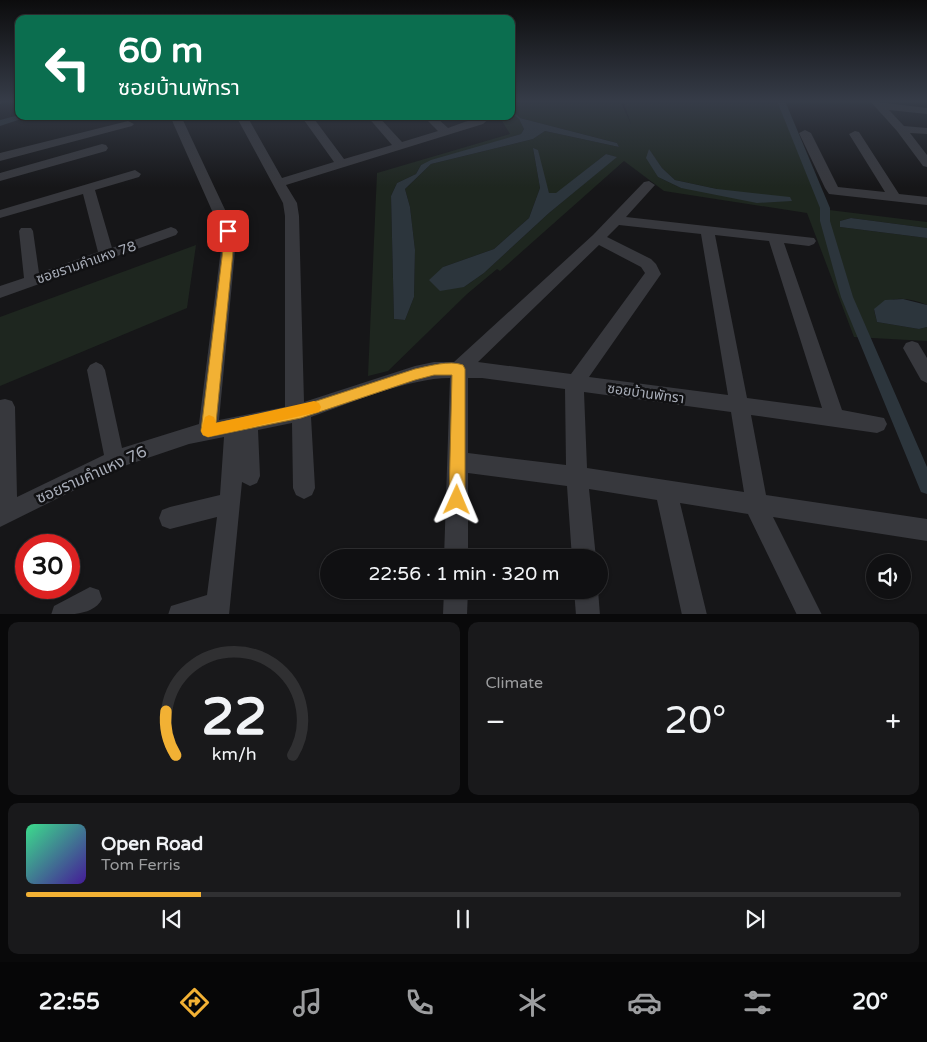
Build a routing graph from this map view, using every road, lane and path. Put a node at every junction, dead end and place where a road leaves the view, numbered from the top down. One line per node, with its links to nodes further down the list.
1 (901, 129): 16 (street)
2 (106, 130): 17 (street)
3 (181, 130): 50 (street)
4 (249, 130): 22 (street)
5 (316, 130): 19 (street)
6 (385, 130): 14 (street)
7 (443, 130): 11 (street)
8 (454, 130): 11 (street)
9 (909, 130): 10 (street)
10 (927, 131)
11 (446, 132): 14 (street)
12 (805, 133): 25 (street)
13 (855, 134): 25 (street)
14 (400, 146): 19 (street)
15 (102, 148): 21 (street)
16 (923, 152): 18 (street)
17 (0, 157)
18 (927, 163)
19 (341, 164): 22 (street)
20 (135, 174): 24 (street)
21 (0, 176)
22 (278, 183): 46 (street)
23 (649, 185): 28 (street)
24 (88, 188): 27 (street); 35 (street)
25 (895, 198): 26 (street)
26 (927, 201)
27 (0, 214)
28 (617, 220): 29 (street); 32 (street)
29 (707, 230): 33 (street); 44 (street)
30 (26, 231): 36 (street)
31 (171, 232): 35 (street, ซอยรามคำแหง 78)
32 (598, 238): 39 (street); 43 (street)
33 (775, 238): 34 (street); 47 (street)
34 (809, 241)
35 (106, 254): 36 (street, ซอยรามคำแหง 78)
36 (32, 280): 37 (street, ซอยรามคำแหง 78)
37 (0, 292)
38 (912, 348): 42 (street)
39 (459, 369): 41 (street, ซอยบ้านพัทรา); 43 (street, ซอยบ้านพัทรา); 52 (street)
40 (96, 370): 51 (street)
41 (415, 374): 46 (street, ซอยรามคำแหง 76)
42 (927, 376)
43 (574, 384): 44 (street, ซอยบ้านพัทรา); 54 (street)
44 (739, 406): 47 (street, ซอยบ้านพัทรา); 58 (street)
45 (5, 407): 59 (street)
46 (298, 412): 48 (street, ซอยรามคำแหง 76); 55 (street)
47 (835, 418): 49 (street, ซอยบ้านพัทรา)
48 (241, 424): 50 (street, ซอยรามคำแหง 76); 53 (street); 57 (street)
49 (878, 424)
50 (208, 431): 51 (street, ซอยรามคำแหง 76)
51 (116, 460): 59 (street, ซอยรามคำแหง 76)
52 (458, 462): 54 (street); 62 (street)
53 (250, 476)
54 (577, 477): 56 (street); 63 (street)
55 (304, 488)
56 (666, 490): 58 (street); 72 (street)
57 (230, 503): 60 (street); 67 (street)
58 (757, 504): 61 (street); 73 (street)
59 (3, 515)
60 (170, 518)
61 (927, 530)
62 (456, 549)
63 (583, 549)
64 (456, 599): 70 (street)
65 (587, 599): 71 (street)
66 (90, 600): 68 (street)
67 (217, 609): 69 (street)
68 (63, 614)
69 (180, 614)
70 (456, 614)
71 (588, 614)
72 (695, 614)
73 (810, 614)

